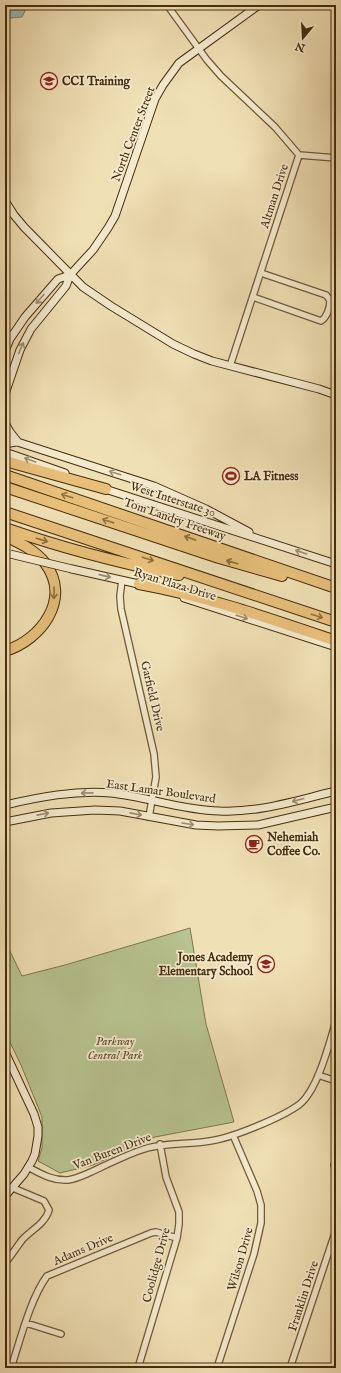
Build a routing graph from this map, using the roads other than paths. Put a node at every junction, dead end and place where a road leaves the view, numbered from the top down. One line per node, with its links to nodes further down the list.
1 (167, 5): 3 (street, Altman Drive)
2 (259, 5): 3 (main road, North Center Street)
3 (198, 48): 4 (street, Altman Drive); 8 (main road, North Center Street)
4 (299, 155): 5 (street); 7 (street, Altman Drive)
5 (336, 158)
6 (5, 201): 8 (main road)
7 (261, 273): 9 (street, Altman Drive); 9 (street)
8 (70, 275): 10 (main road, North Center Street, one-way to 10); 11 (main road); 12 (main road, North Center Street, one-way to 8)
9 (253, 297): 11 (street, Altman Drive)
10 (5, 351)
11 (230, 366): 13 (main road)
12 (5, 394)
13 (336, 395)
14 (5, 423): 16 (main road)
15 (5, 438): 16 (main road)
16 (19, 442): 17 (main road); 26 (main road, one-way to 16)
17 (5, 446)
18 (5, 452): 22 (main road, West Interstate 30, one-way to 18)
19 (5, 461): 22 (highway)
20 (5, 475): 32 (highway, Tom Landry Freeway, one-way to 20)
21 (5, 487): 33 (highway, one-way to 21)
22 (106, 489): 26 (main road, West Interstate 30)
23 (5, 512): 31 (highway, one-way to 31)
24 (5, 528): 31 (highway, one-way to 31)
25 (5, 536): 37 (highway, one-way to 37)
26 (266, 540): 28 (main road, West Interstate 30, one-way to 26)
27 (8, 554): 29 (main road, Ryan Plaza Drive, one-way to 29, bridge)
28 (336, 564)
29 (122, 580): 30 (main road, Ryan Plaza Drive); 39 (street, Garfield Drive)
30 (139, 584): 35 (highway); 36 (main road, Ryan Plaza Drive, one-way to 36)
31 (228, 586): 34 (highway, one-way to 34)
32 (336, 588)
33 (336, 592)
34 (336, 622)
35 (336, 641)
36 (336, 647)
37 (5, 651)
38 (336, 791): 39 (main road, East Lamar Boulevard, one-way to 39)
39 (152, 800): 40 (main road, East Lamar Boulevard, one-way to 40); 42 (street, Garfield Drive)
40 (5, 805)
41 (336, 807): 42 (main road, one-way to 41)
42 (150, 817): 43 (main road, one-way to 42)
43 (5, 822)
44 (336, 1021): 46 (street, Van Buren Drive)
45 (5, 1052): 50 (main road)
46 (318, 1075): 47 (street); 48 (street, Van Buren Drive)
47 (336, 1081)
48 (233, 1135): 49 (street, Van Buren Drive); 60 (street, Wilson Drive)
49 (160, 1144): 50 (street, Van Buren Drive); 54 (street, Coolidge Drive)
50 (28, 1168): 51 (main road)
51 (13, 1188): 52 (main road); 55 (street)
52 (5, 1196)
53 (336, 1230): 61 (street, Franklin Drive)
54 (177, 1238): 56 (street, Adams Drive); 59 (street, Coolidge Drive)
55 (5, 1263)
56 (26, 1323): 57 (street); 58 (street, Adams Drive)
57 (61, 1334)
58 (11, 1368)
59 (138, 1368)
60 (217, 1368)
61 (290, 1368)

